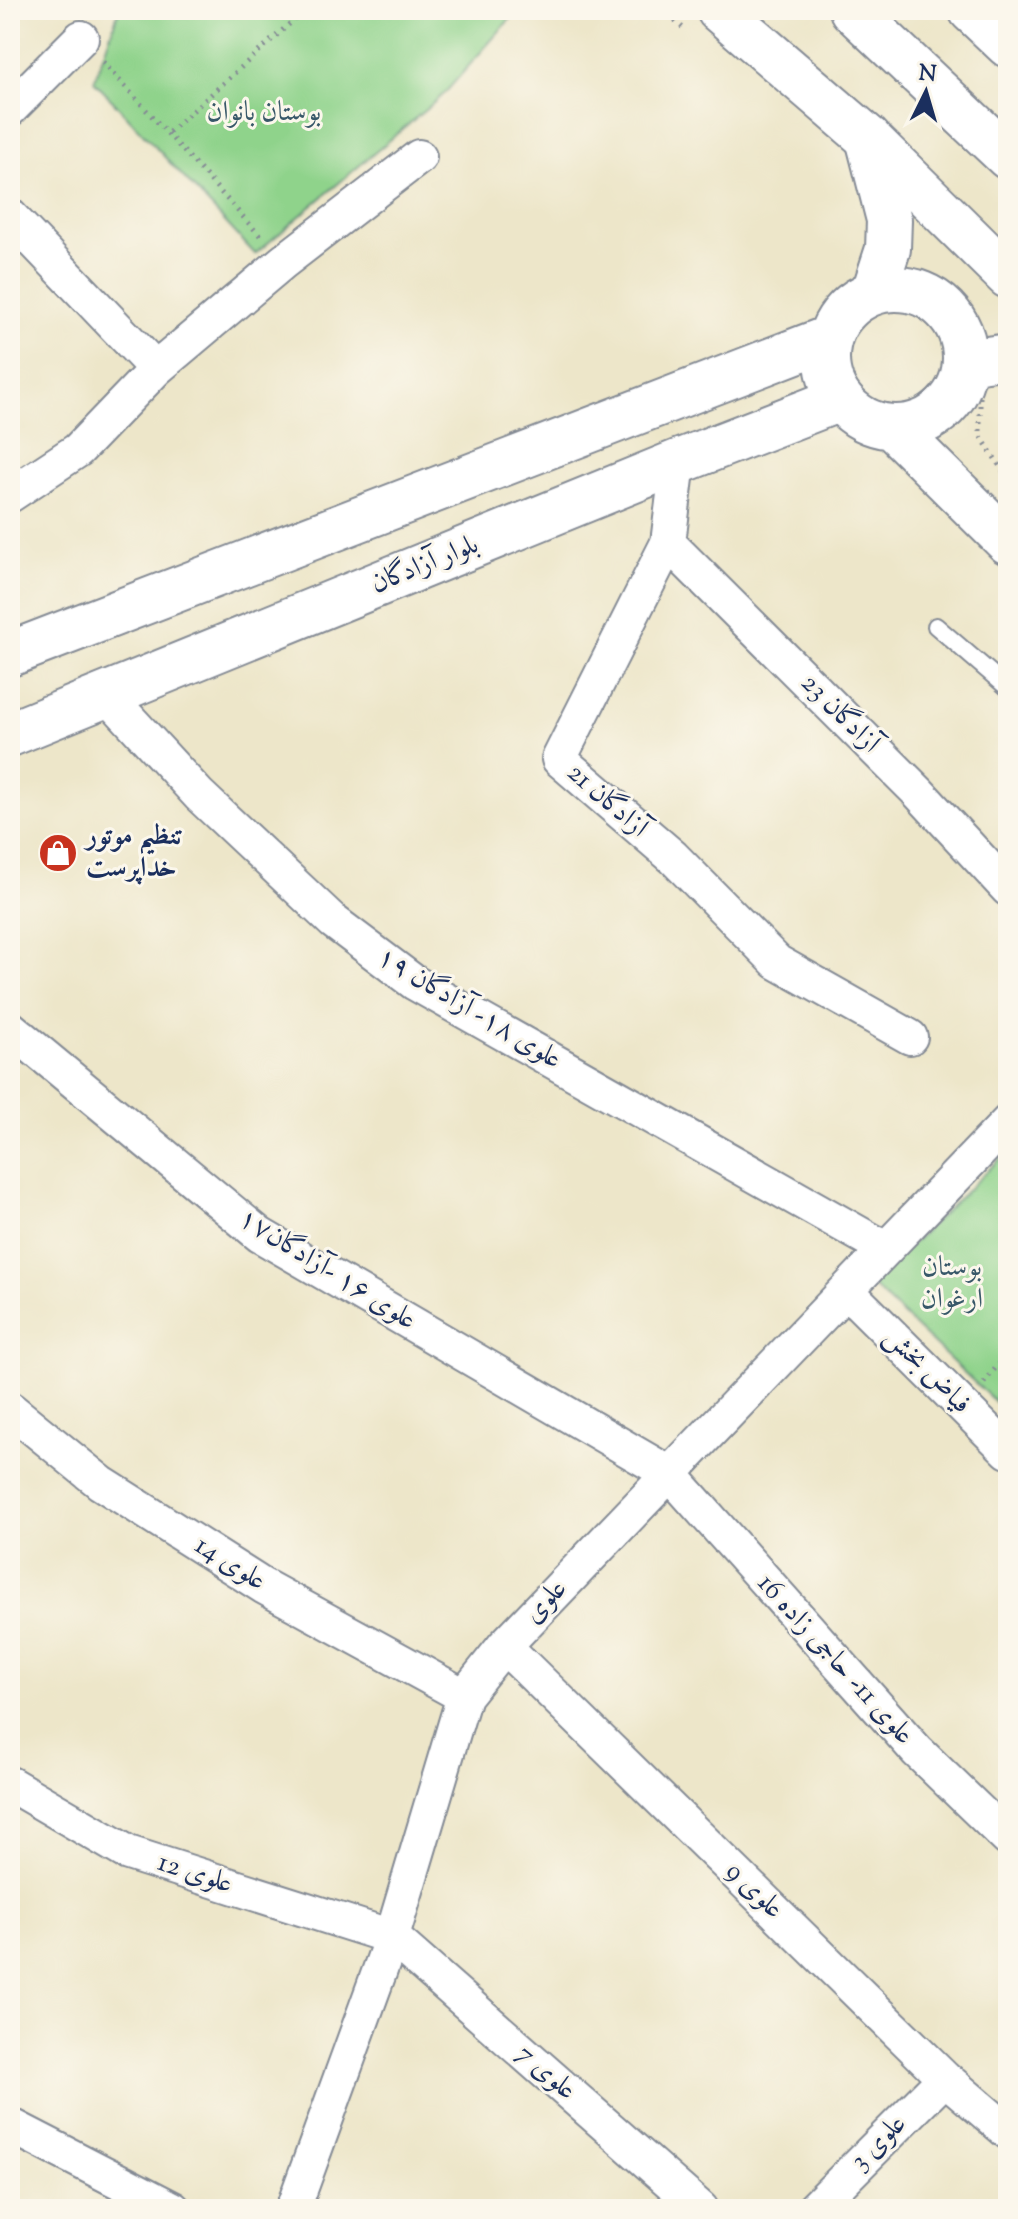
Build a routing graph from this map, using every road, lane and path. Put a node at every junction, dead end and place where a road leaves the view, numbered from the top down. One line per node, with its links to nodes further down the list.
1 (305, 10): 8 (path)
2 (719, 10): 9 (main road)
3 (852, 10): 11 (main road)
4 (971, 10): 6 (main road)
5 (81, 38): 7 (street); 8 (path)
6 (1008, 45)
7 (10, 109)
8 (169, 132): 13 (path)
9 (868, 138): 14 (main road); 15 (main road)
10 (419, 157): 13 (street)
11 (1008, 157)
12 (10, 216): 18 (street)
13 (283, 262): 18 (street)
14 (1008, 276)
15 (874, 292): 16 (main road); 19 (main road)
16 (829, 338): 20 (main road); 30 (main road)
17 (1008, 356): 19 (main road)
18 (156, 369): 25 (street)
19 (973, 376): 21 (main road); 24 (path)
20 (840, 399): 22 (main road); 23 (main road, بلوار آزادگان)
21 (942, 410): 22 (main road); 26 (main road)
22 (892, 427): 26 (main road)
23 (678, 462): 28 (street, آزادگان 21); 32 (main road, بلوار آزادگان)
24 (1008, 479)
25 (10, 495)
26 (961, 496): 27 (main road)
27 (1008, 542)
28 (668, 543): 34 (street, آزادگان 23); 36 (street, آزادگان 21)
29 (936, 626): 31 (lane)
30 (12, 651)
31 (1008, 688)
32 (107, 695): 33 (main road, بلوار آزادگان); 38 (street, علوی ۱٨- آزادگان ۱۹)
33 (10, 734)
34 (1008, 889)
35 (10, 1028): 42 (street, علوی ۱۶ -آزادگان۱۷)
36 (910, 1037)
37 (1008, 1122): 38 (street, علوی)
38 (886, 1249): 39 (street, علوی)
39 (847, 1291): 41 (street, فیاض بخش); 42 (street, علوی)
40 (10, 1409): 44 (street, علوی 14)
41 (1008, 1451)
42 (670, 1474): 43 (street, علوی); 46 (street, علوی 11- حاجی زاده 16)
43 (504, 1646): 44 (street, علوی); 48 (street, علوی 9)
44 (464, 1696): 47 (street, علوی)
45 (10, 1784): 47 (street, علوی 12)
46 (1008, 1839)
47 (392, 1937): 51 (street, علوی); 54 (street, علوی 7)
48 (945, 2078): 50 (street, علوی 9); 55 (street, علوی 3)
49 (10, 2125): 52 (street)
50 (1008, 2132)
51 (296, 2198): 53 (street)
52 (173, 2209)
53 (325, 2209)
54 (701, 2209)
55 (814, 2209)

